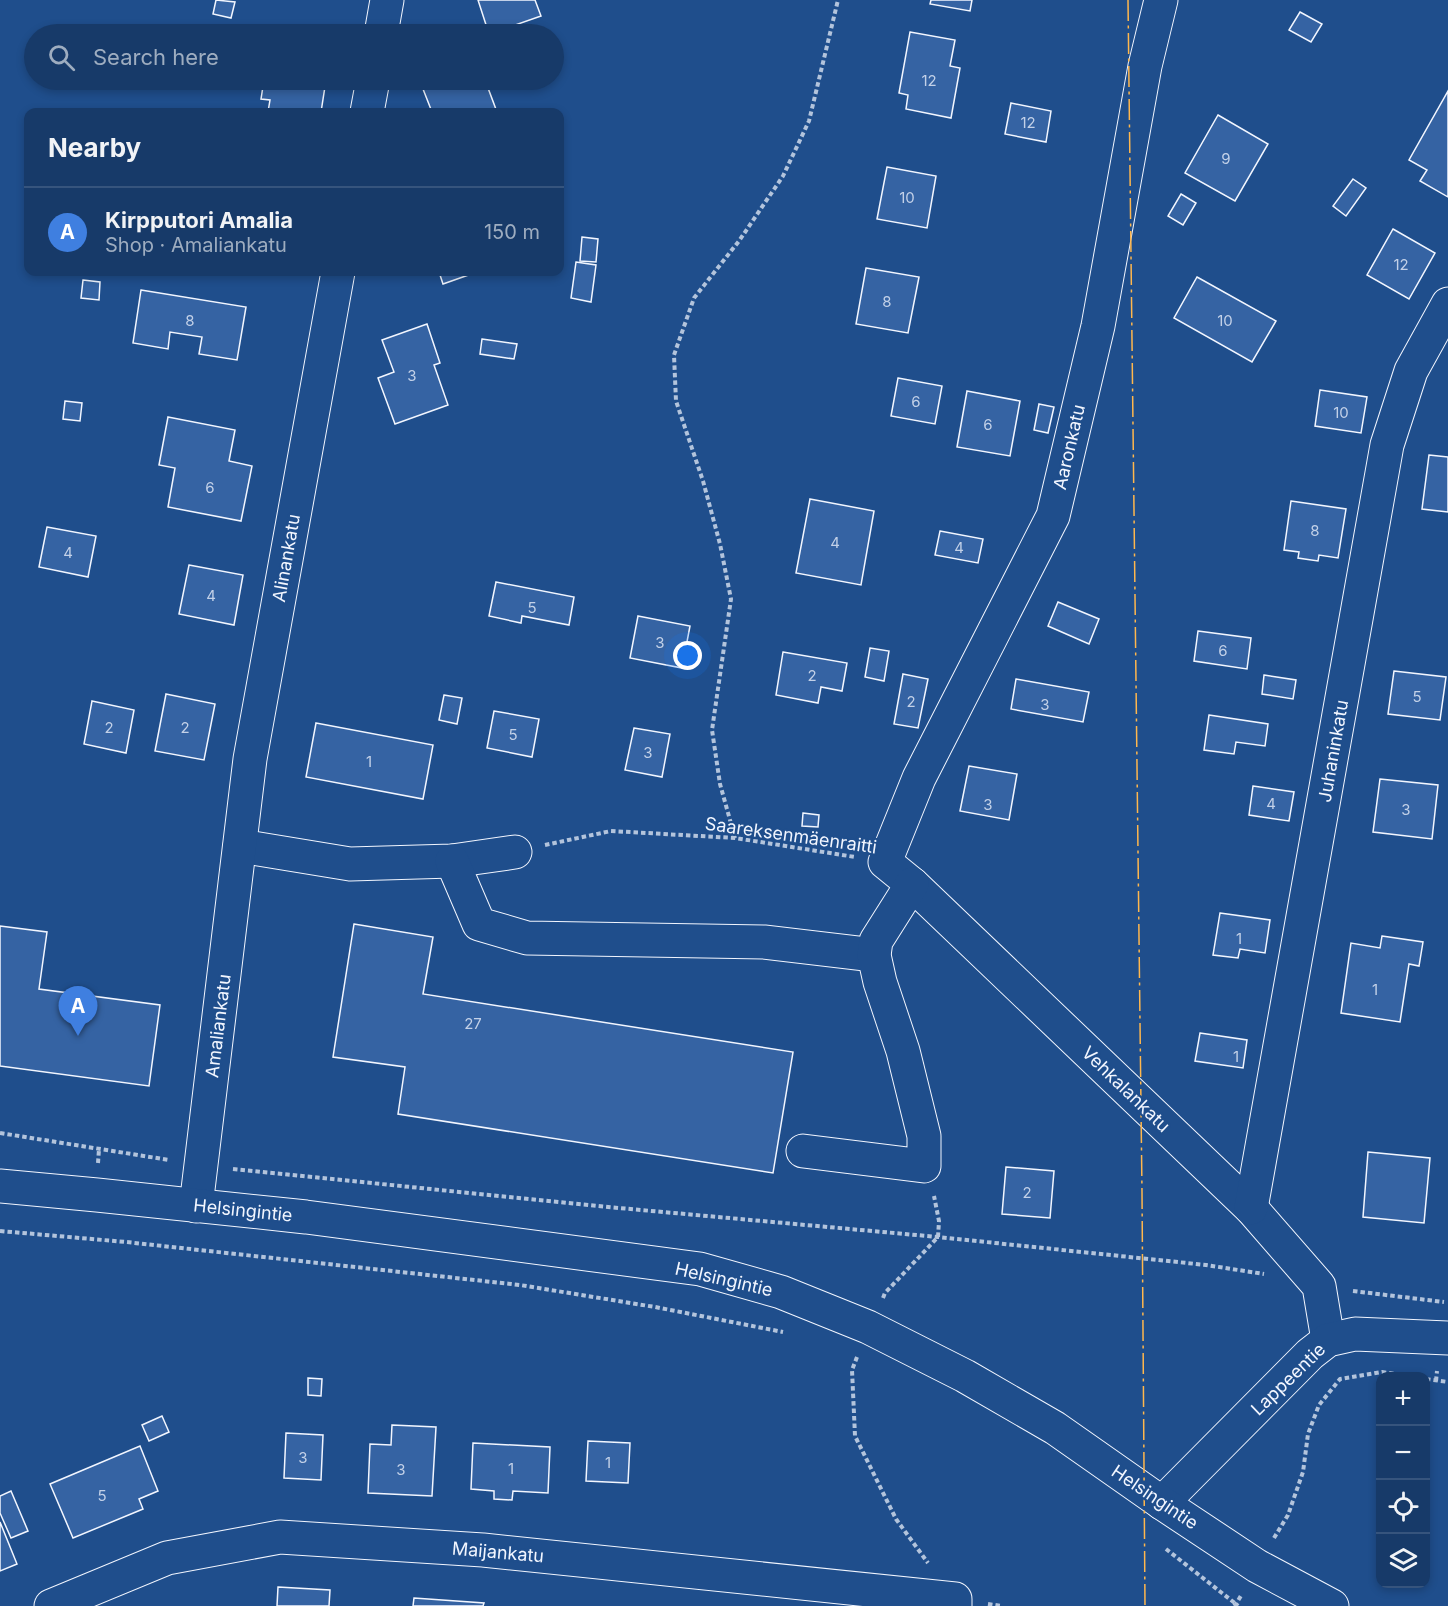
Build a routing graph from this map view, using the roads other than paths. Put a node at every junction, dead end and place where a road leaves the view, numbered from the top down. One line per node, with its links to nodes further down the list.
1 (387, 0): 3 (street)
2 (1161, 0): 11 (street, Aaronkatu)
3 (383, 24)
4 (371, 90): 5 (street)
5 (368, 108)
6 (337, 276): 8 (street, Alinankatu)
7 (1448, 304): 17 (street, Juhaninkatu)
8 (240, 846): 10 (street); 16 (street, Amaliankatu)
9 (515, 852): 10 (street)
10 (452, 861): 13 (street)
11 (885, 862): 12 (street, Vehkalankatu)
12 (912, 884): 13 (street); 17 (street, Vehkalankatu)
13 (874, 955): 14 (street)
14 (803, 1151)
15 (0, 1186): 16 (street, Helsingintie)
16 (196, 1206): 20 (street, Helsingintie)
17 (1251, 1208): 19 (street, Vehkalankatu)
18 (1448, 1338): 19 (street, Lappeentie)
19 (1328, 1340): 20 (street, Lappeentie)
20 (1162, 1503): 23 (street, Helsingintie)
21 (955, 1603): 22 (street, Maijankatu)
22 (51, 1606)
23 (1332, 1606)

